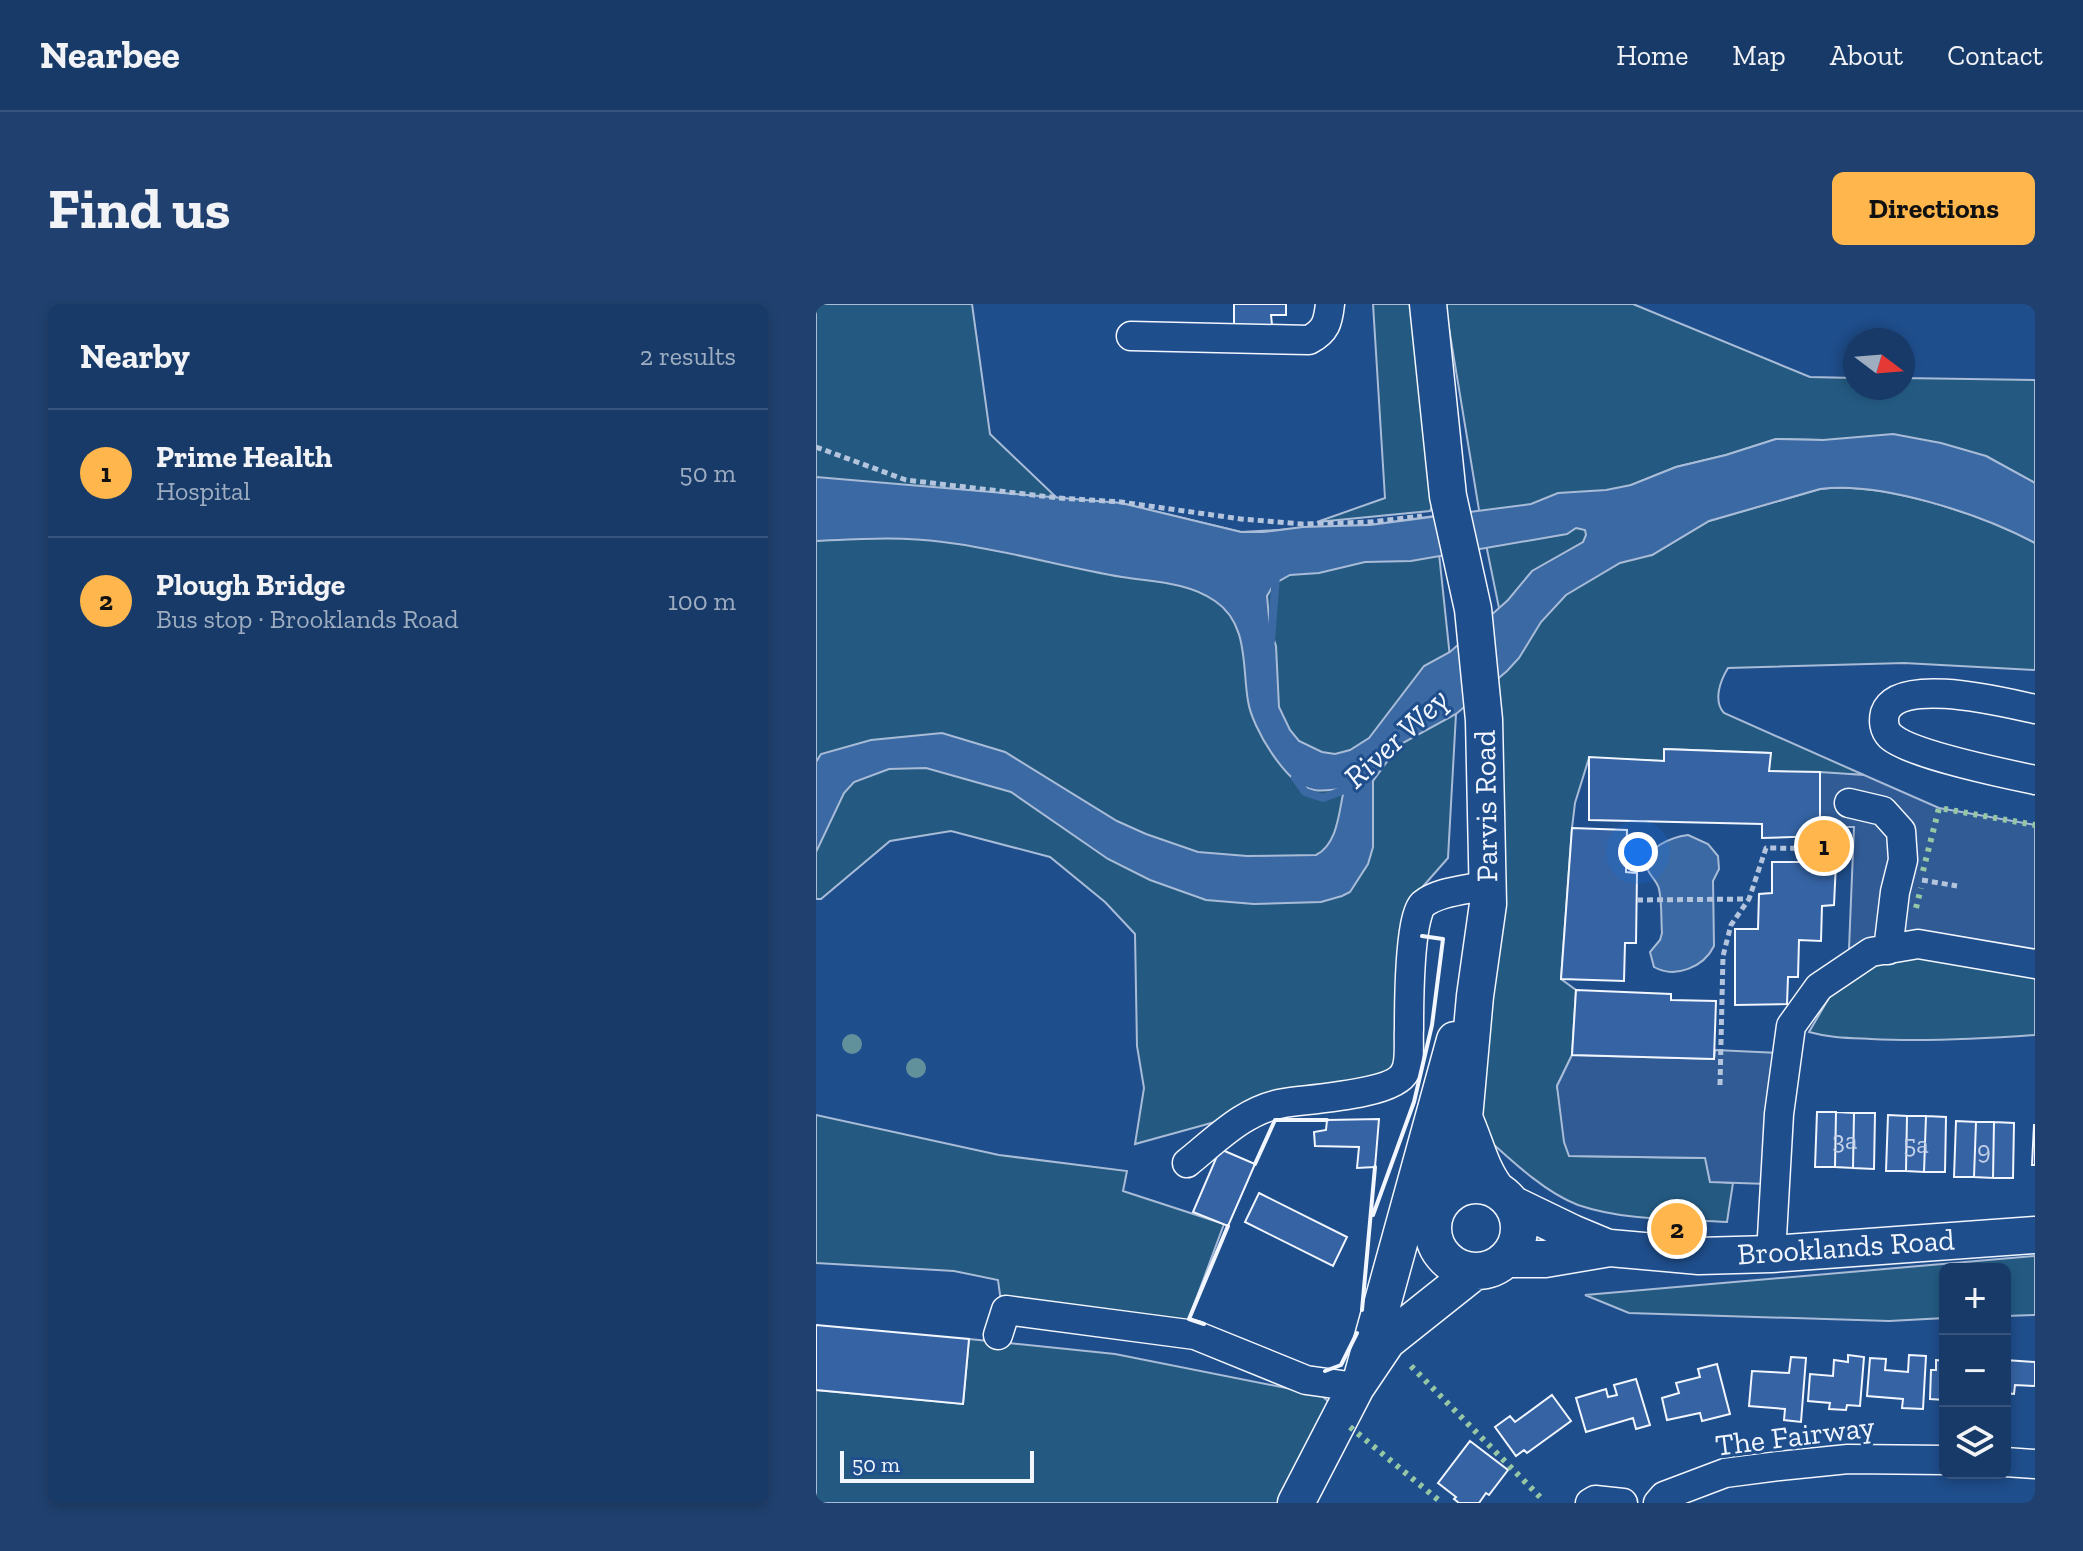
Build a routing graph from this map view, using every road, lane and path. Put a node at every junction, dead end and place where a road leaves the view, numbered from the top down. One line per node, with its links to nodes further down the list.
1 (1330, 304): 3 (street)
2 (1428, 304): 10 (main road, Parvis Road)
3 (1131, 336)
4 (816, 447): 5 (path)
5 (1431, 515)
6 (2035, 709): 7 (street)
7 (2035, 780)
8 (1849, 803): 14 (street)
9 (1853, 849): 11 (path)
10 (1487, 885): 13 (main road, Parvis Road); 18 (street)
11 (1749, 899): 12 (path); 16 (path)
12 (1637, 900)
13 (1483, 937): 17 (main road, Parvis Road); 27 (main road)
14 (1888, 950): 15 (street); 23 (street)
15 (2035, 964)
16 (1720, 1085)
17 (1464, 1118): 19 (main road, Parvis Road); 20 (main road, Parvis Road)
18 (1187, 1163)
19 (1504, 1197): 20 (main road); 22 (main road); 24 (main road)
20 (1437, 1217): 24 (main road); 26 (main road, Parvis Road)
21 (2035, 1235): 23 (main road, Brooklands Road)
22 (1610, 1248): 23 (main road, Brooklands Road); 24 (main road)
23 (1771, 1254)
24 (1490, 1265): 26 (main road)
25 (998, 1335): 27 (street)
26 (1387, 1341): 27 (main road)
27 (1360, 1380): 31 (main road)
28 (1939, 1460): 34 (street, The Fairway)
29 (2011, 1462): 30 (street)
30 (2035, 1464)
31 (1296, 1503)
32 (1590, 1503): 33 (street)
33 (1623, 1503)
34 (1658, 1503)

